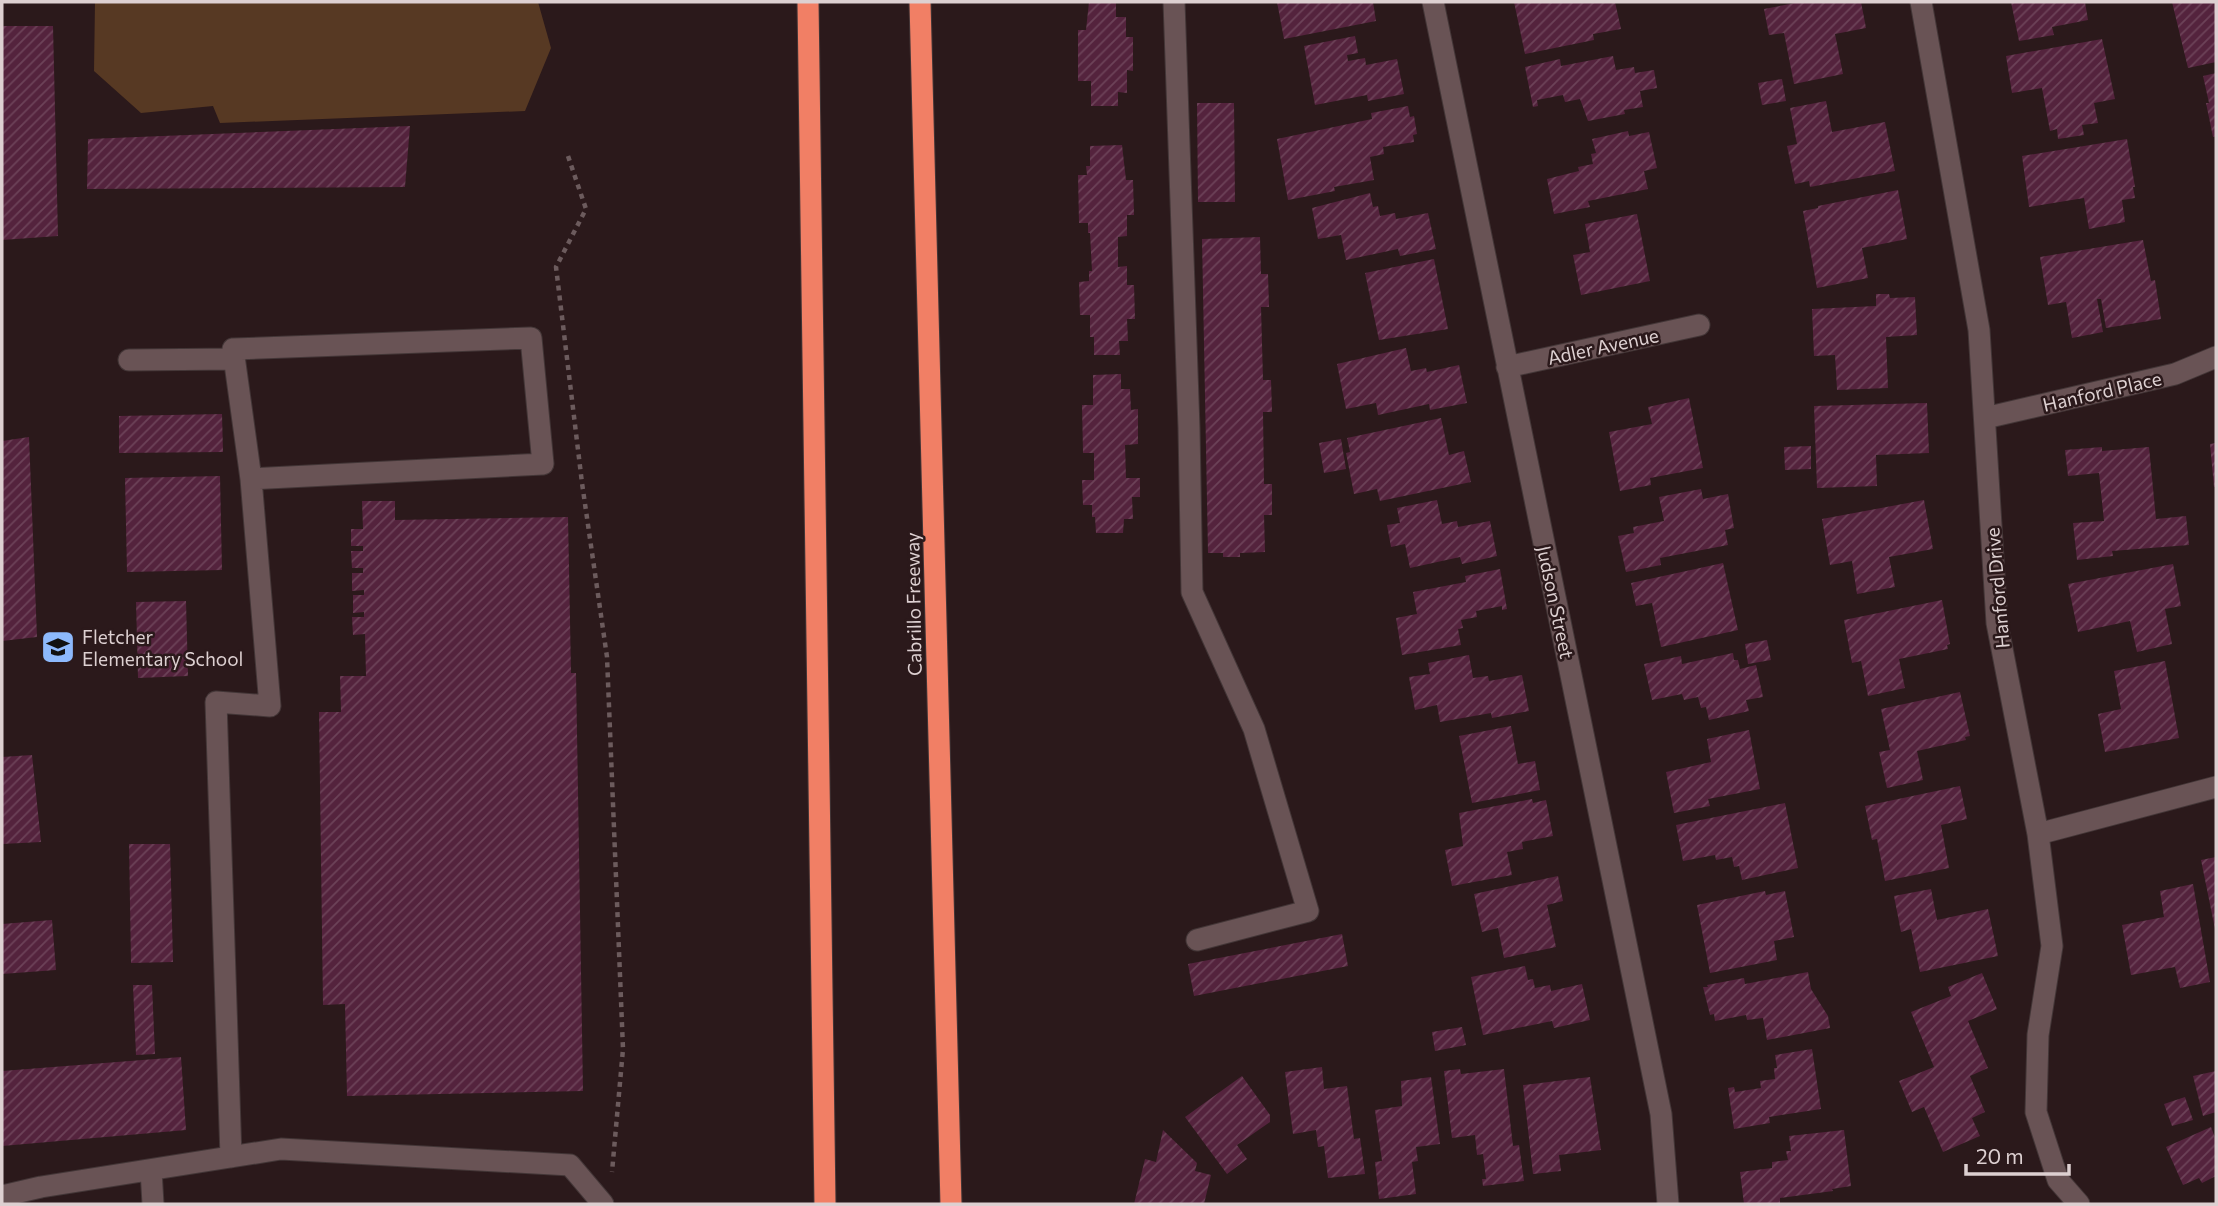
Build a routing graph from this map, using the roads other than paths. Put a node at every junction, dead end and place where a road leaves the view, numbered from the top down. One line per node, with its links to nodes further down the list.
1 (808, 2): 21 (highway)
2 (920, 2): 22 (highway, Cabrillo Freeway)
3 (1174, 2): 15 (street)
4 (1433, 2): 10 (street, Judson Street)
5 (1921, 2): 11 (street, Hanford Drive)
6 (1699, 326): 10 (street, Adler Avenue)
7 (2216, 357): 11 (street, Hanford Place)
8 (235, 359): 9 (street); 12 (street); 12 (street)
9 (129, 360)
10 (1507, 367): 23 (street, Judson Street)
11 (1984, 418): 14 (street, Hanford Drive)
12 (251, 478): 16 (street)
13 (2216, 787): 14 (street)
14 (2038, 834): 24 (street, Hanford Drive)
15 (1197, 940)
16 (231, 1157): 17 (street); 20 (street)
17 (151, 1170): 18 (street); 19 (street)
18 (2, 1196)
19 (153, 1204)
20 (603, 1204)
21 (825, 1204)
22 (951, 1204)
23 (1668, 1204)
24 (2079, 1204)

